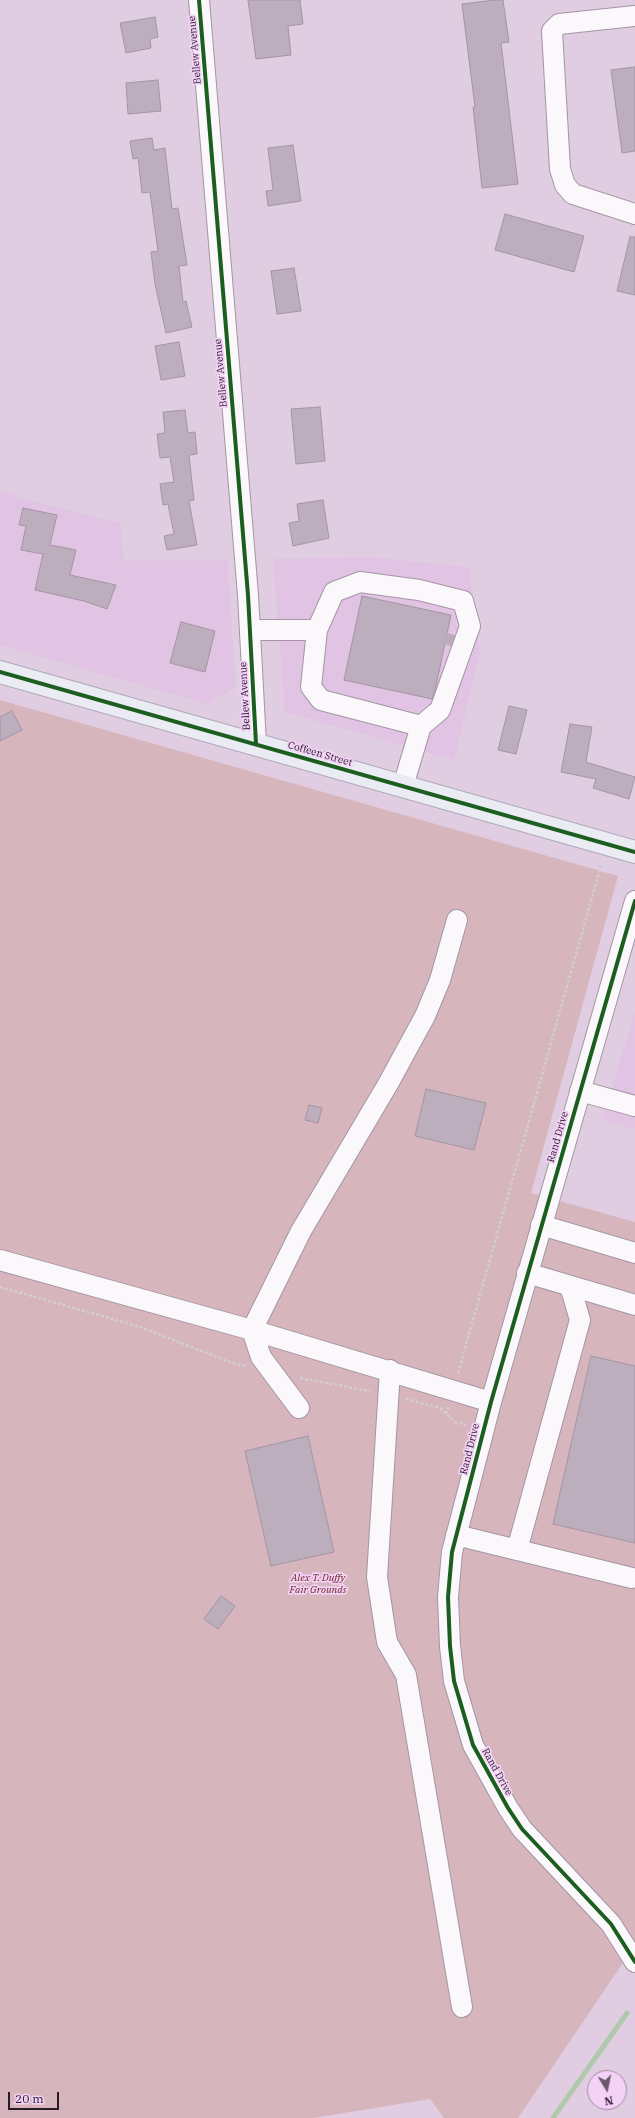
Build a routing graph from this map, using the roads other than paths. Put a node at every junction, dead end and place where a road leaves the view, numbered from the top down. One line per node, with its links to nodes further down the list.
1 (199, 0): 5 (street, Bellew Avenue)
2 (635, 16): 3 (street)
3 (635, 214)
4 (463, 601): 6 (street); 7 (street); 7 (street)
5 (250, 630): 6 (street); 10 (street, Bellew Avenue)
6 (317, 630): 9 (street)
7 (454, 669): 9 (street)
8 (0, 672): 10 (main road, Coffeen Street)
9 (421, 726): 11 (street)
10 (256, 744): 11 (main road, Coffeen Street)
11 (403, 786): 12 (main road, Coffeen Street)
12 (635, 852)
13 (635, 901): 15 (street, Rand Drive)
14 (457, 920): 24 (street)
15 (628, 953): 16 (street, Rand Drive)
16 (580, 1091): 17 (street); 18 (street, Rand Drive)
17 (635, 1106)
18 (541, 1226): 19 (street); 21 (street, Rand Drive)
19 (635, 1253)
20 (0, 1260): 24 (street)
21 (527, 1273): 22 (street); 26 (street, Rand Drive)
22 (570, 1286): 23 (street); 29 (street)
23 (635, 1305)
24 (252, 1330): 25 (street); 27 (street)
25 (390, 1370): 26 (street); 32 (street)
26 (491, 1402): 28 (street, Rand Drive)
27 (299, 1408)
28 (456, 1535): 29 (street); 31 (street, Rand Drive)
29 (517, 1550): 30 (street)
30 (632, 1578)
31 (635, 1962)
32 (462, 2007)

